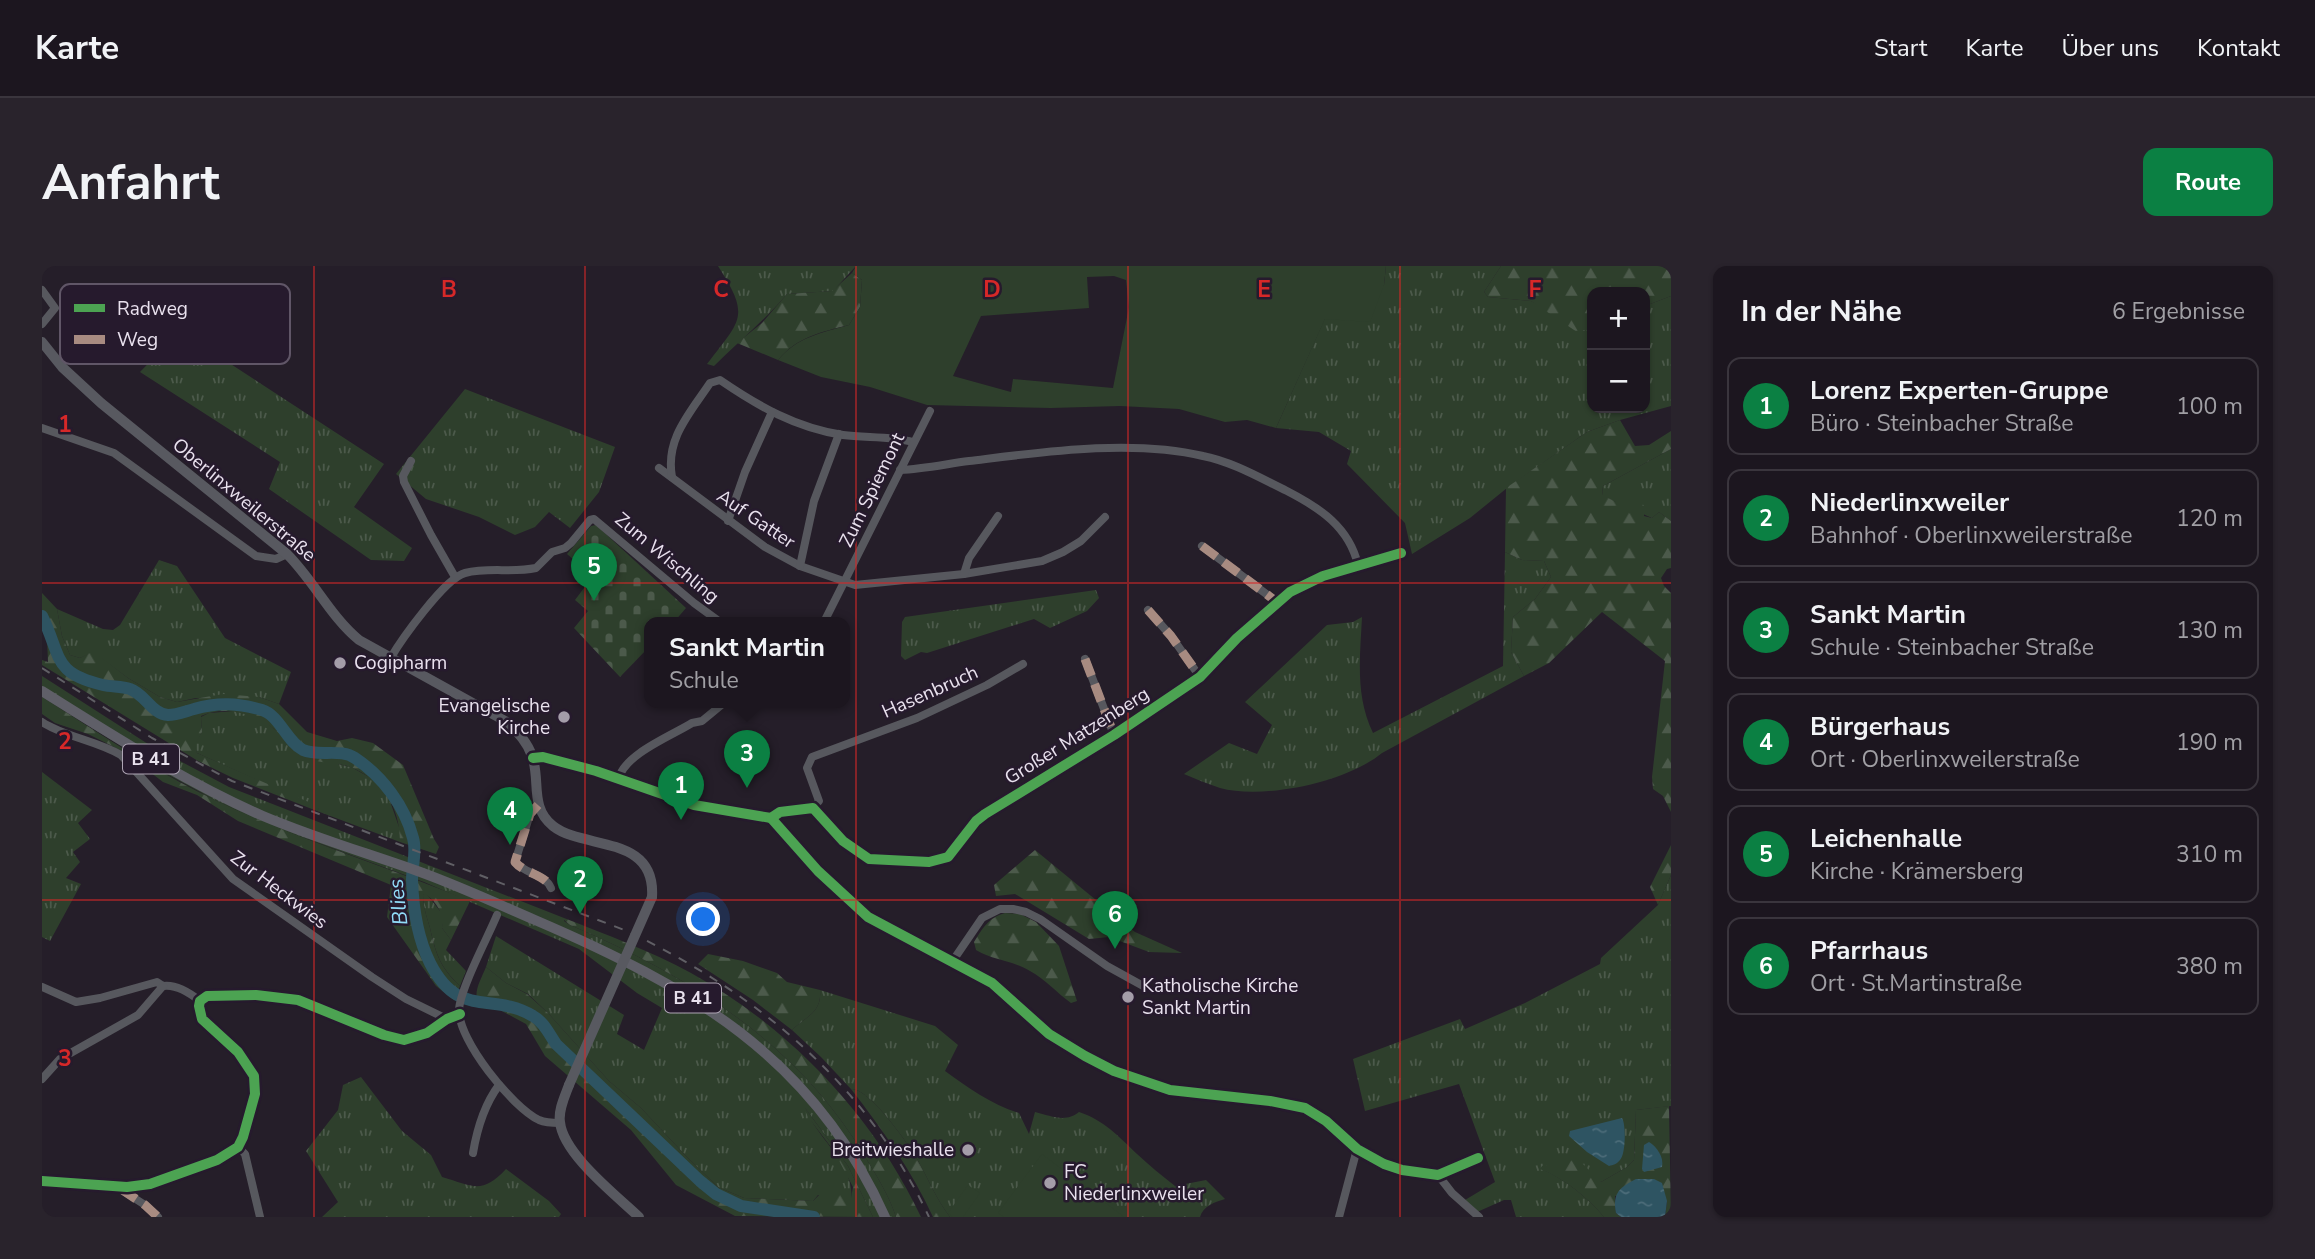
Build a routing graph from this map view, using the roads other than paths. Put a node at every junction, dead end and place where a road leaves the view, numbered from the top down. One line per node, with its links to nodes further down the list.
1 (42, 290): 2 (street)
2 (42, 324)
3 (42, 342): 18 (main road, Oberlinxweilerstraße)
4 (930, 411): 8 (street, Zum Spiemont)
5 (772, 412): 7 (street); 12 (street); 15 (street)
6 (42, 428): 18 (street)
7 (839, 434): 8 (street); 20 (street)
8 (913, 442): 11 (street, Zum Spiemont)
9 (411, 461): 22 (street)
10 (659, 468): 12 (street, Auf Gatter)
11 (900, 470): 19 (street); 23 (street, Zum Spiemont)
12 (672, 477): 15 (street, Auf Gatter)
13 (998, 516): 21 (street)
14 (1105, 517): 21 (street, Auf Gatter)
15 (728, 521): 20 (street, Auf Gatter)
16 (1202, 546): 24 (street)
17 (1401, 553): 19 (street, Großer Matzenberg)
18 (287, 554): 28 (main road, Oberlinxweilerstraße)
19 (1358, 565): 24 (street, Großer Matzenberg)
20 (800, 566): 23 (street, Auf Gatter)
21 (964, 574): 23 (street, Auf Gatter)
22 (455, 576): 26 (street, Zum Wischling); 28 (street)
23 (843, 582): 27 (street, Zum Spiemont)
24 (1277, 602): 31 (street, Großer Matzenberg)
25 (1148, 610): 31 (street)
26 (713, 617)
27 (826, 617)
28 (390, 659): 36 (main road, Oberlinxweilerstraße)
29 (1085, 659): 35 (street)
30 (1023, 664): 39 (street, Hasenbruch)
31 (1200, 677): 35 (street, Großer Matzenberg)
32 (42, 691): 63 (highway, B 41)
33 (718, 708): 37 (street)
34 (42, 722): 49 (street, Zur Heckwies)
35 (1114, 735): 39 (street, Großer Matzenberg)
36 (533, 758): 37 (street); 38 (main road, Oberlinxweilerstraße)
37 (618, 778): 40 (street)
38 (538, 805): 41 (street); 52 (main road, bridge)
39 (816, 805): 40 (street)
40 (771, 818): 43 (street)
41 (551, 888)
42 (497, 915): 48 (street)
43 (952, 962): 46 (street); 54 (street)
44 (163, 986): 45 (street); 47 (street); 50 (street)
45 (42, 987)
46 (1145, 987)
47 (200, 1001): 49 (street); 53 (street)
48 (460, 1014): 49 (street); 51 (street)
49 (447, 1019)
50 (42, 1079)
51 (499, 1085): 52 (street); 55 (street)
52 (560, 1123): 62 (main road)
53 (238, 1147): 59 (street); 61 (street)
54 (1357, 1149): 57 (street); 64 (street)
55 (473, 1153)
56 (1478, 1158): 57 (street)
57 (1438, 1175): 65 (street)
58 (42, 1181): 59 (street)
59 (115, 1185): 60 (street)
60 (158, 1217)
61 (260, 1217)
62 (639, 1217)
63 (885, 1217)
64 (1339, 1217)
65 (1479, 1217)

